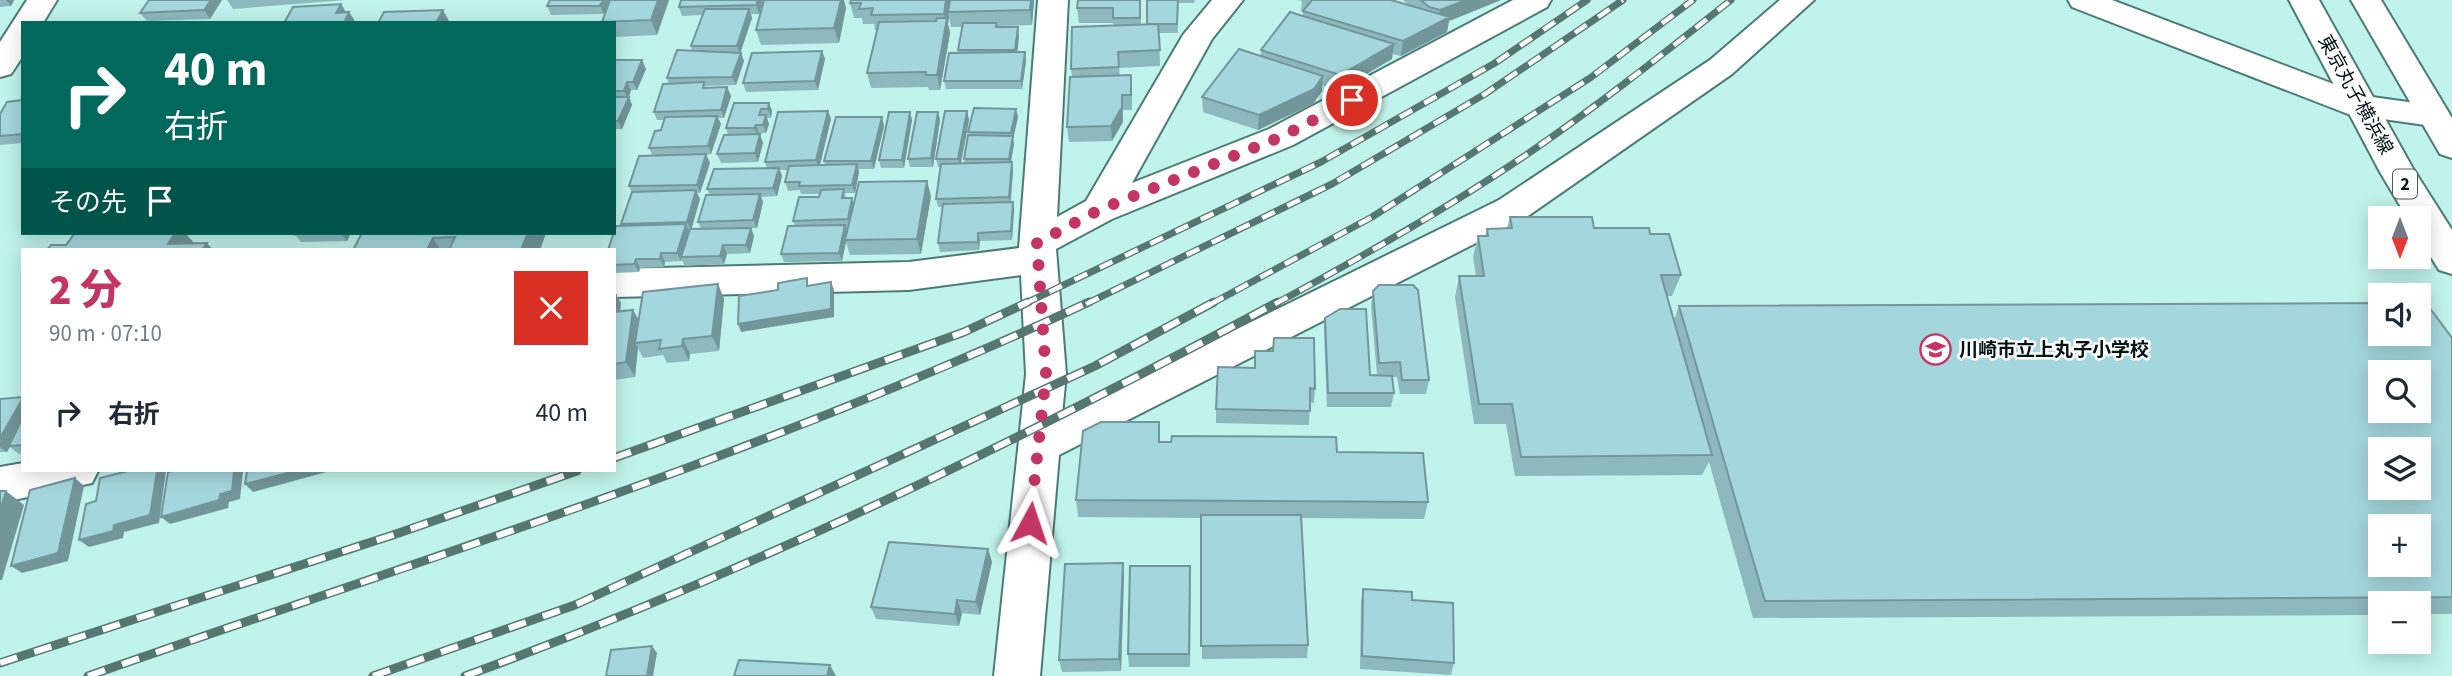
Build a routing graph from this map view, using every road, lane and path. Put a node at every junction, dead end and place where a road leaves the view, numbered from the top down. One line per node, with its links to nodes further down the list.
1 (42, 0): 9 (street)
2 (1053, 0): 16 (street)
3 (1228, 0): 15 (street)
4 (1535, 0): 15 (street)
5 (1799, 0): 19 (street)
6 (2083, 0): 12 (street)
7 (2304, 0): 12 (street, 東京丸子横浜線 / 2)
8 (2366, 0): 13 (street)
9 (28, 21)
10 (21, 33): 11 (street)
11 (0, 67)
12 (2360, 106): 13 (street); 17 (street, 東京丸子横浜線 / 2)
13 (2432, 115): 14 (street)
14 (2452, 146)
15 (1099, 210): 16 (street)
16 (1038, 251): 18 (street); 19 (street)
17 (2452, 260)
18 (616, 283)
19 (1037, 447): 22 (street)
20 (72, 472): 21 (street)
21 (0, 485)
22 (1017, 676)

